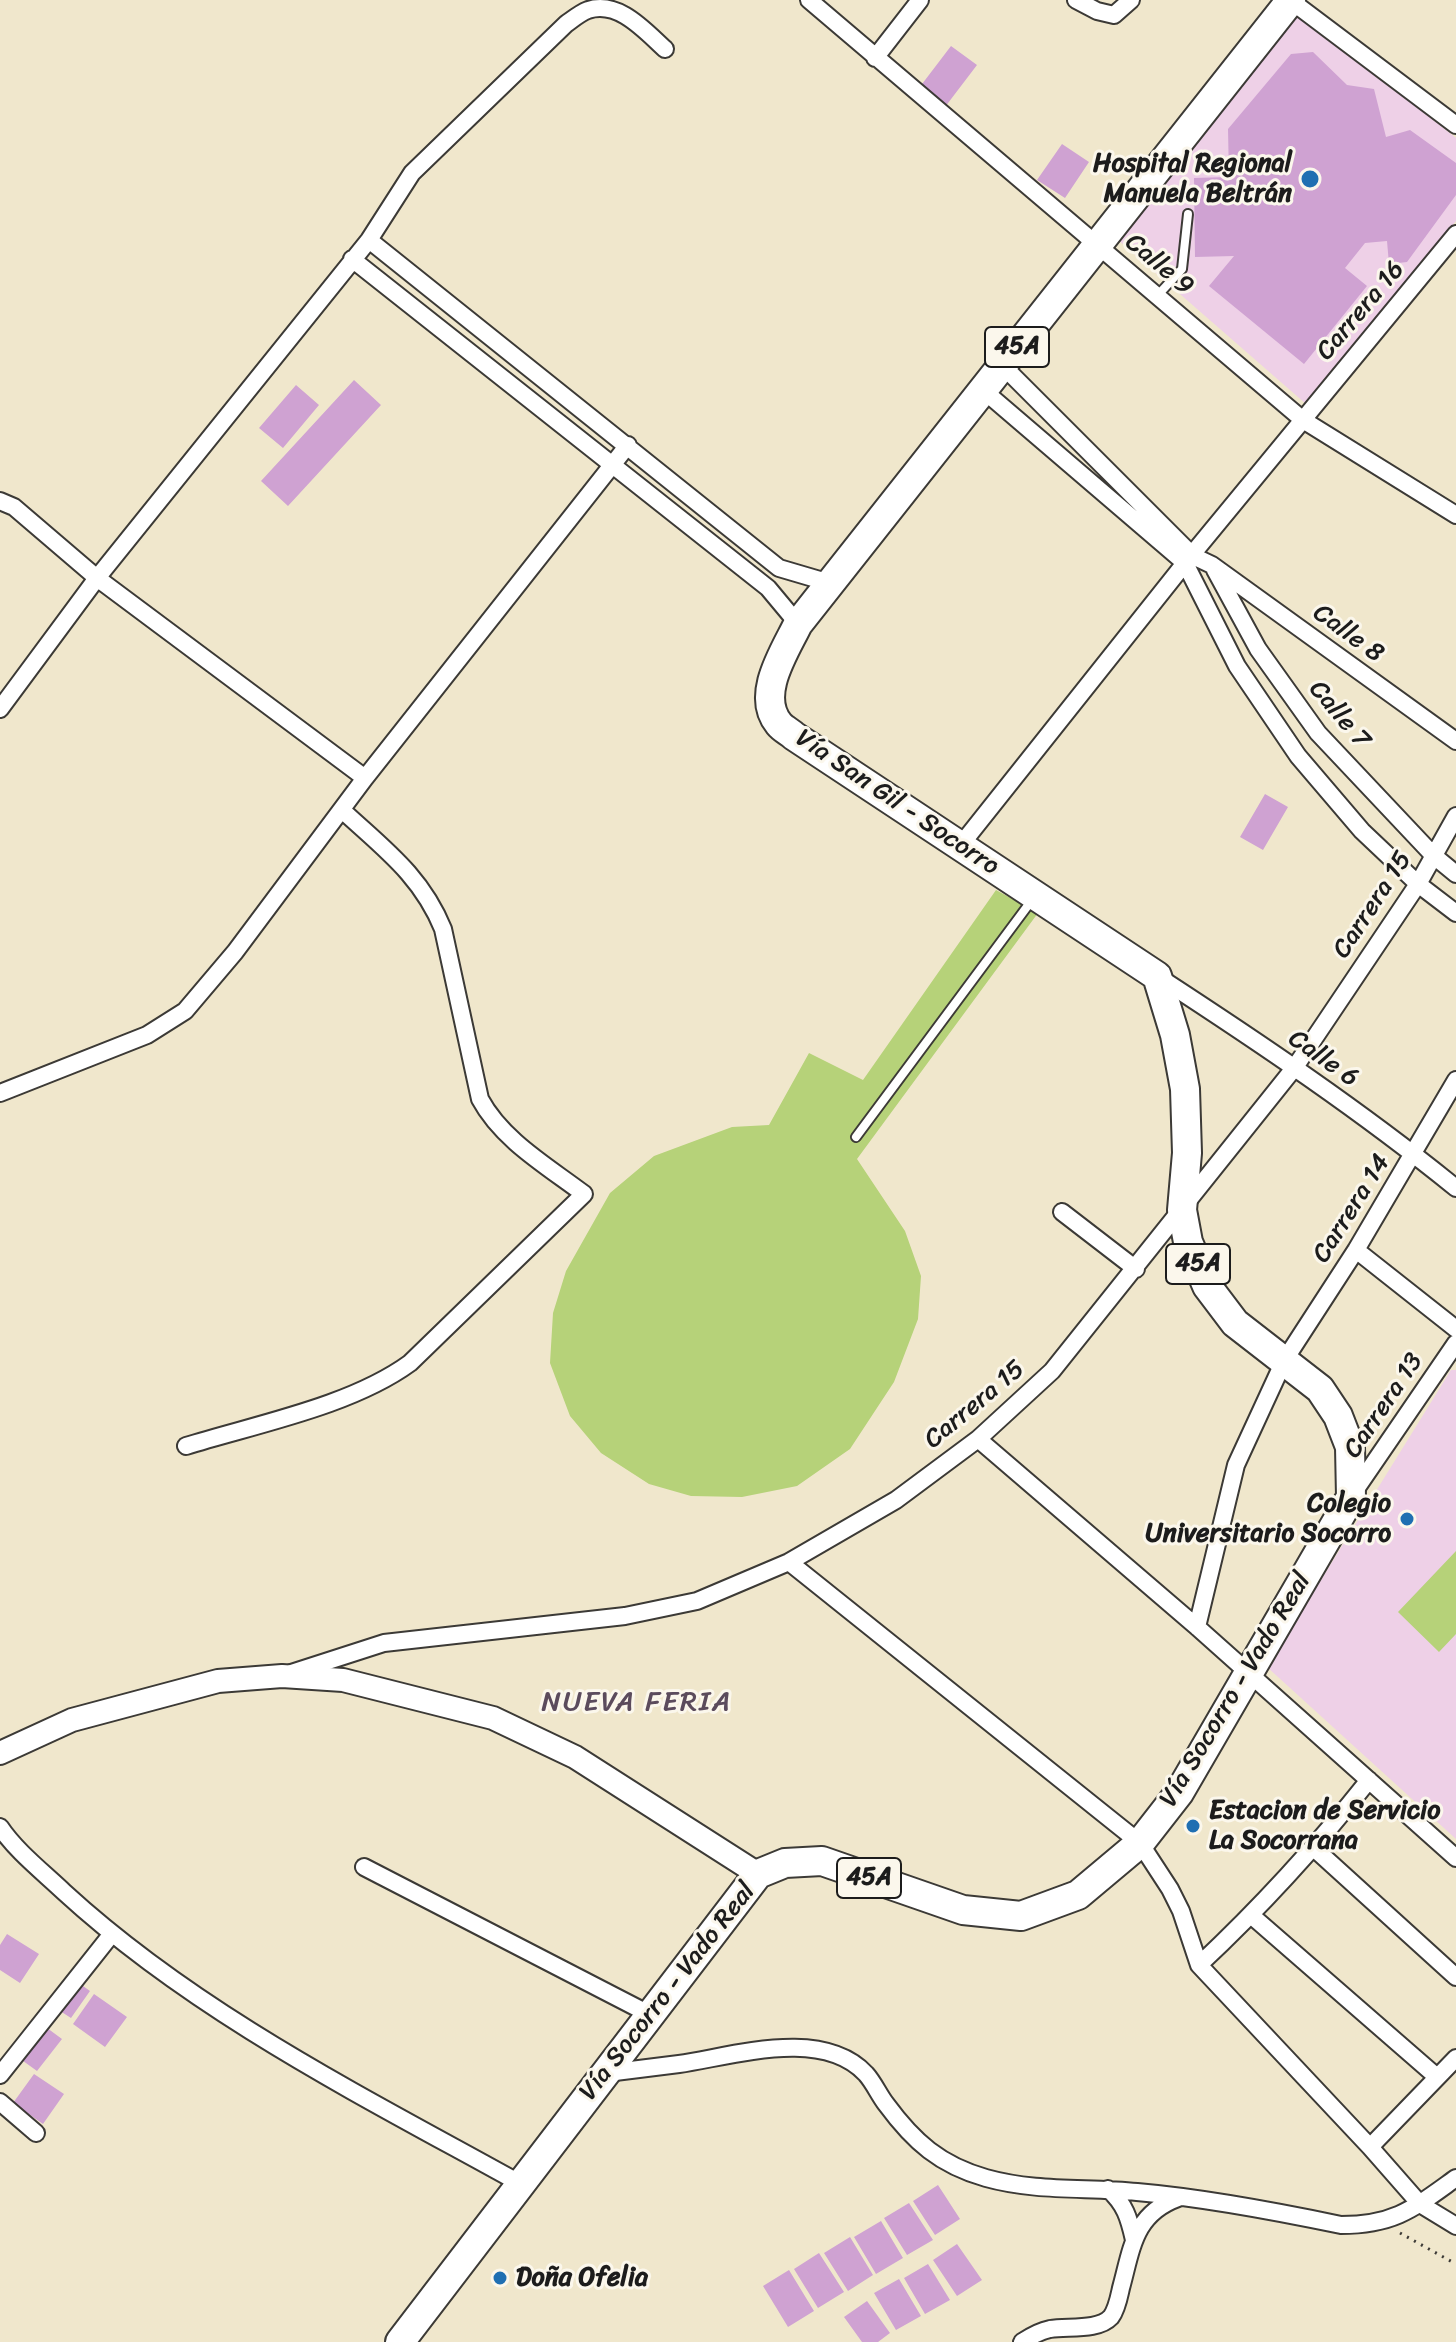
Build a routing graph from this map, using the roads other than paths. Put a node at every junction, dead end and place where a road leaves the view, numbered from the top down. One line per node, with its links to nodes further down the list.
1 (809, 0): 7 (street, Calle 9)
2 (920, 0): 7 (street)
3 (1076, 0): 4 (street)
4 (1131, 0)
5 (1290, 0): 8 (street); 12 (highway, Vía San Gil - Socorro / 45A)
6 (665, 49): 10 (street)
7 (875, 58): 12 (street, Calle 9)
8 (1456, 125)
9 (1188, 214): 14 (lane)
10 (369, 240): 13 (street); 18 (street)
11 (1453, 243): 17 (street, Carrera 16)
12 (1097, 244): 14 (street, Calle 9); 15 (highway, Vía San Gil - Socorro / 45A)
13 (352, 259): 19 (street); 24 (street)
14 (1157, 296): 17 (street, Calle 9)
15 (1003, 366): 16 (highway, Vía San Gil - Socorro / 45A); 22 (street)
16 (983, 390): 22 (street); 25 (highway, Vía San Gil - Socorro / 45A)
17 (1303, 420): 21 (street, Calle 9); 22 (street, Carrera 16)
18 (628, 445): 19 (street); 25 (street)
19 (613, 464): 26 (street); 31 (street)
20 (0, 501): 24 (street)
21 (1456, 515)
22 (1189, 560): 23 (street, Calle 8); 30 (street); 34 (street, Carrera 16)
23 (1212, 565): 28 (street, Calle 7); 29 (street, Calle 8)
24 (97, 578): 27 (street); 31 (street)
25 (830, 583): 26 (highway, Vía San Gil - Socorro / 45A)
26 (798, 624): 34 (highway, Vía San Gil - Socorro / 45A)
27 (0, 709)
28 (1318, 733): 30 (street); 35 (street, Calle 7)
29 (1456, 741)
30 (1298, 756): 37 (street)
31 (365, 778): 32 (street)
32 (342, 810): 43 (street); 55 (street)
33 (1456, 816): 35 (street, Carrera 15)
34 (960, 846): 38 (highway, Vía San Gil - Socorro / 45A)
35 (1434, 856): 36 (street, Calle 7); 37 (street, Carrera 15)
36 (1456, 874)
37 (1418, 884): 39 (street); 41 (street, Carrera 15)
38 (1036, 896): 40 (highway, Vía San Gil - Socorro / 45A); 44 (lane)
39 (1456, 913)
40 (1157, 976): 41 (street, Calle 6); 47 (highway, 45A)
41 (1295, 1067): 45 (street, Calle 6); 47 (street, Carrera 15)
42 (1456, 1080): 45 (street, Carrera 14)
43 (0, 1093)
44 (856, 1137)
45 (1414, 1154): 46 (street, Calle 6); 49 (street, Carrera 14)
46 (1456, 1188)
47 (1182, 1210): 50 (street, Carrera 15); 53 (highway, 45A)
48 (1062, 1212): 50 (street)
49 (1356, 1250): 51 (street); 53 (street, Carrera 14)
50 (1136, 1269): 54 (street, Carrera 15)
51 (1456, 1329)
52 (1456, 1343): 56 (street, Carrera 13)
53 (1284, 1361): 56 (highway, 45A); 58 (street, Carrera 14)
54 (978, 1439): 57 (street, Carrera 15); 58 (street)
55 (186, 1446)
56 (1351, 1497): 59 (highway, Vía Socorro - Vado Real / 45A)
57 (789, 1562): 60 (street, Carrera 15); 64 (street)
58 (1197, 1627): 59 (street)
59 (1247, 1672): 62 (street); 64 (highway, Vía Socorro - Vado Real / 45A)
60 (282, 1676): 61 (street); 68 (street)
61 (0, 1753)
62 (1369, 1780): 65 (street); 66 (street)
63 (0, 1827): 70 (street)
64 (1140, 1843): 68 (highway, Vía Socorro - Vado Real / 45A); 71 (street)
65 (1315, 1849): 69 (street); 72 (street)
66 (1456, 1858)
67 (364, 1867): 73 (street)
68 (758, 1874): 73 (highway, Vía Socorro - Vado Real)
69 (1252, 1916): 71 (street); 77 (street)
70 (111, 1935): 76 (street); 82 (street)
71 (1199, 1965): 80 (street)
72 (1456, 1977)
73 (649, 2014): 75 (highway, Vía Socorro - Vado Real)
74 (1456, 2058): 77 (street)
75 (605, 2073): 82 (highway, Vía Socorro - Vado Real); 83 (street)
76 (0, 2075)
77 (1437, 2077): 80 (street)
78 (0, 2102): 79 (street)
79 (36, 2133)
80 (1370, 2147): 85 (street)
81 (1456, 2178): 85 (street)
82 (521, 2184): 88 (highway, Vía Socorro - Vado Real)
83 (1108, 2189): 84 (street); 87 (street)
84 (1185, 2196): 85 (street); 87 (street)
85 (1420, 2204): 86 (street)
86 (1456, 2226)
87 (1134, 2240): 89 (street)
88 (400, 2342)
89 (1022, 2342)

